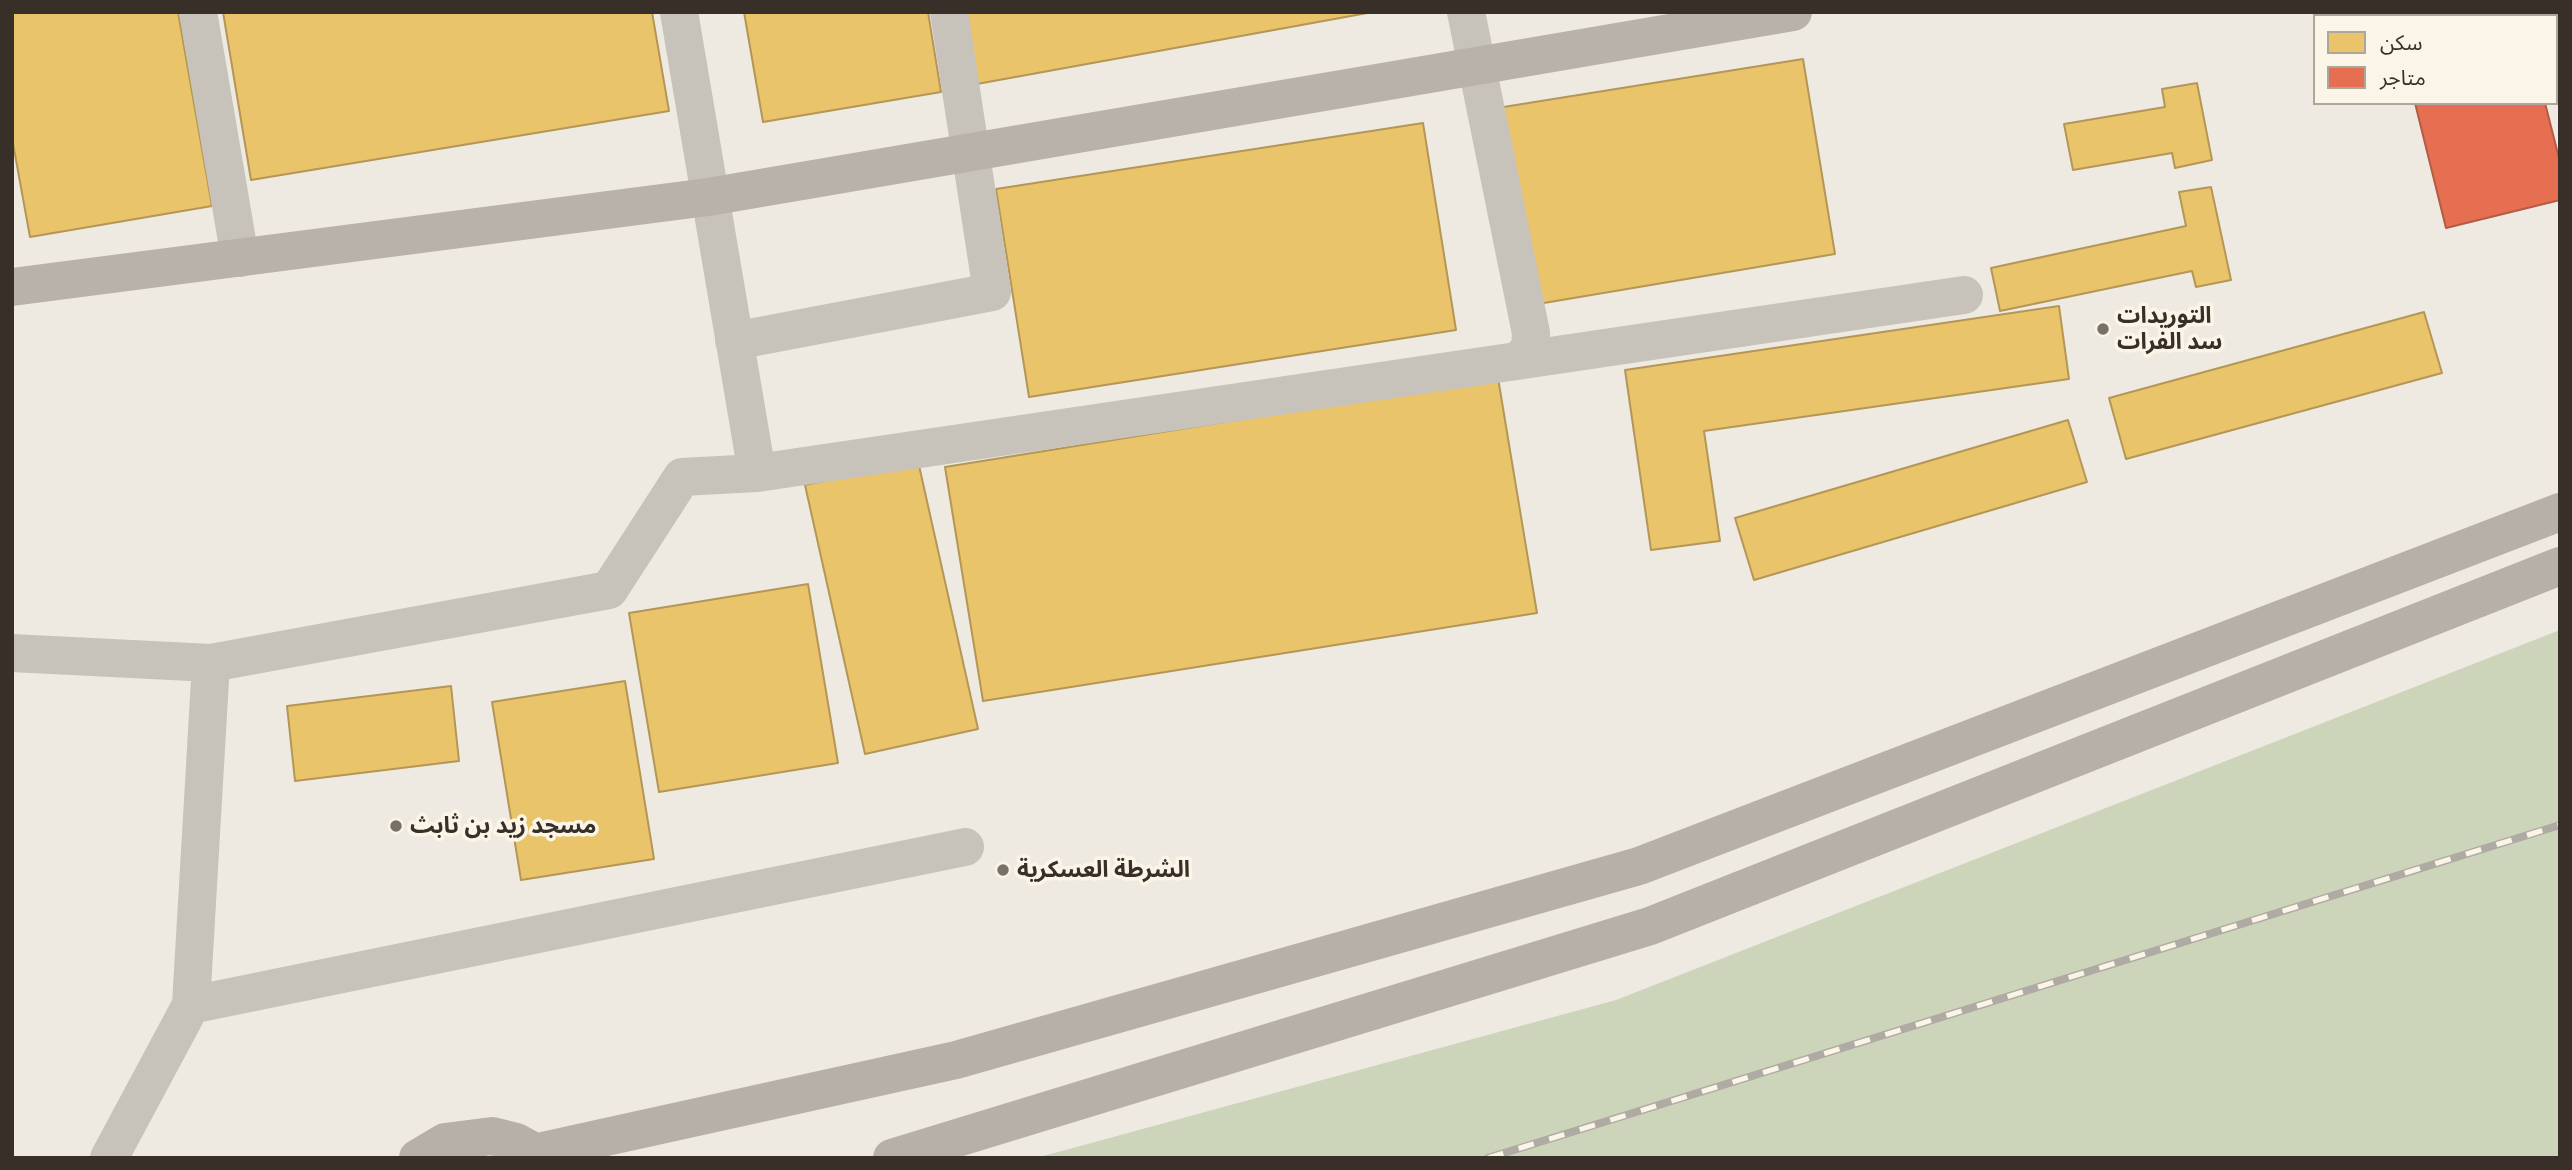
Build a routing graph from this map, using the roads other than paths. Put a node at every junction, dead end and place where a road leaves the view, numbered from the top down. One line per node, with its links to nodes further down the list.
1 (198, 12): 9 (street)
2 (679, 12): 8 (street)
3 (949, 12): 7 (street)
4 (1466, 12): 6 (street)
5 (1793, 12): 6 (street)
6 (1476, 67): 7 (street); 13 (street)
7 (971, 153): 8 (street); 12 (street)
8 (708, 197): 9 (street); 12 (street)
9 (240, 258): 10 (street)
10 (12, 287)
11 (1964, 295): 13 (street)
12 (734, 341): 14 (street)
13 (1518, 361): 14 (street)
14 (757, 473): 18 (street)
15 (2560, 512): 21 (main road)
16 (2560, 566): 24 (main road)
17 (12, 653): 18 (street)
18 (211, 663): 20 (street)
19 (965, 847): 20 (street)
20 (191, 1005): 22 (street)
21 (541, 1155): 23 (main road)
22 (108, 1158)
23 (418, 1158)
24 (892, 1158)

